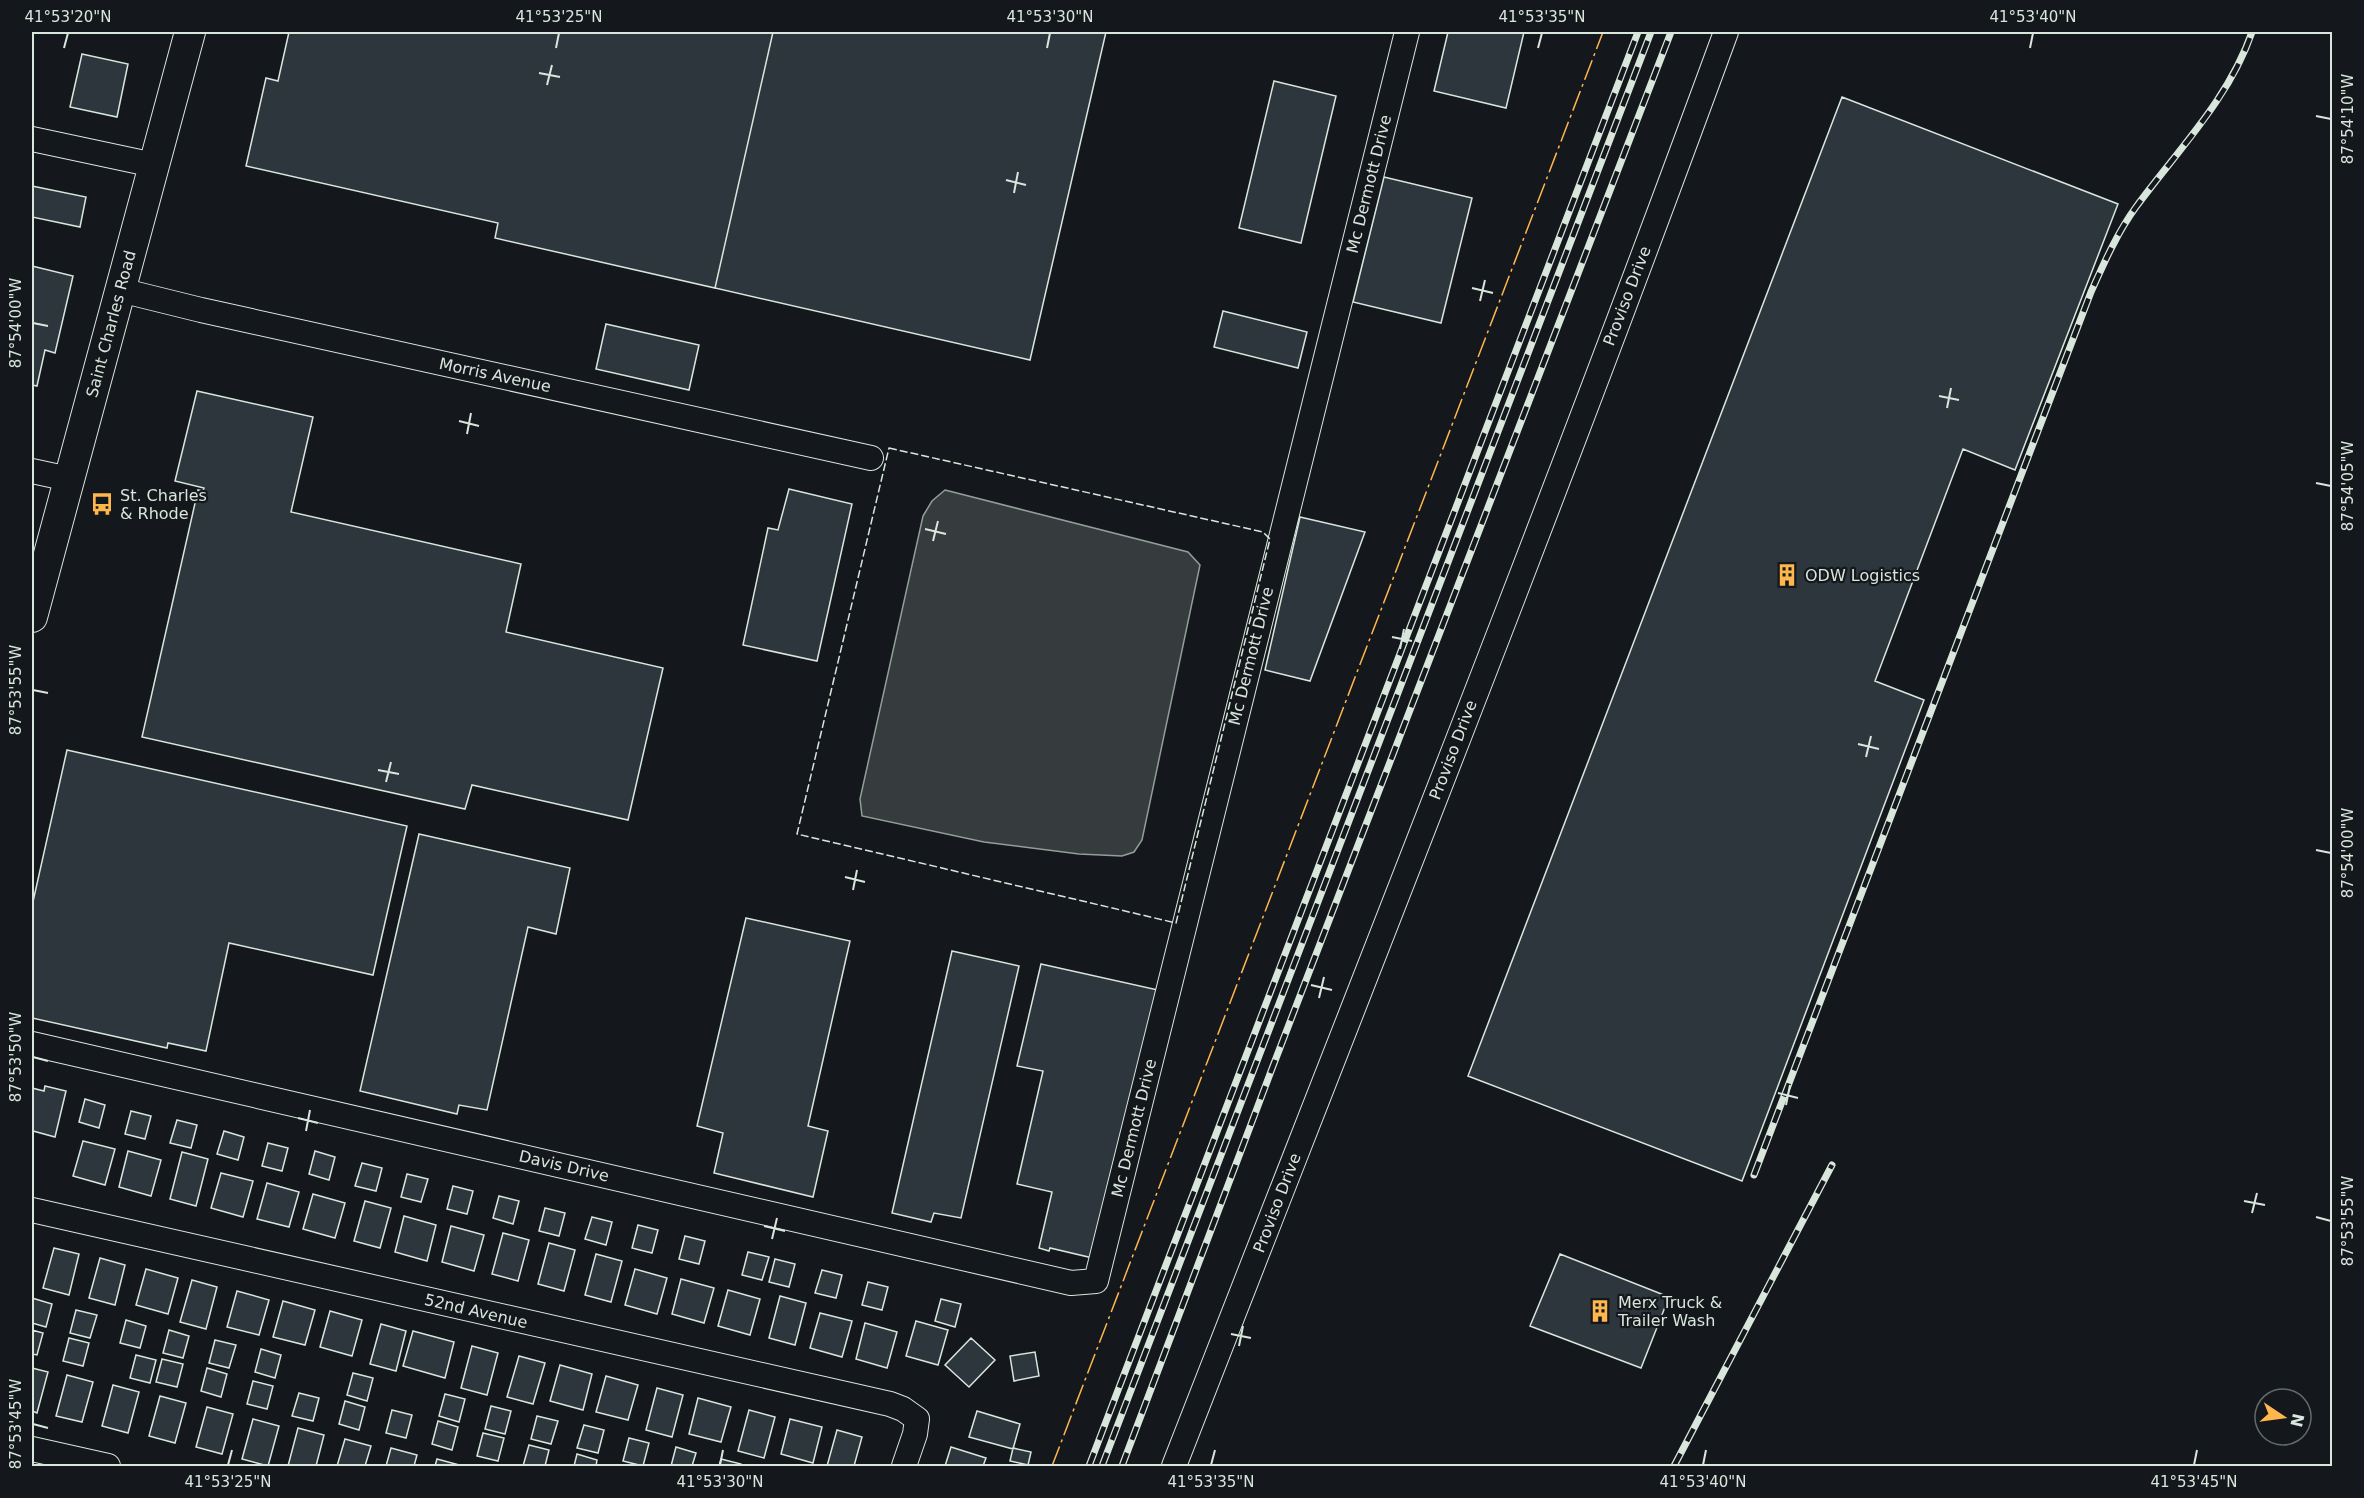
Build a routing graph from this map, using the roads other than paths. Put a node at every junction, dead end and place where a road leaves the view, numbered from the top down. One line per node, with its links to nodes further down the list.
1 (190, 32): 5 (main road, Saint Charles Road)
2 (1407, 32): 13 (street, Mc Dermott Drive)
3 (1726, 32): 17 (street, Proviso Drive)
4 (32, 139): 5 (street)
5 (154, 165): 6 (main road, Saint Charles Road)
6 (120, 290): 7 (street, Morris Avenue); 9 (main road, Saint Charles Road)
7 (871, 458)
8 (32, 471): 9 (street)
9 (69, 479): 10 (main road, Saint Charles Road)
10 (32, 617)
11 (32, 1044): 13 (street, Davis Drive)
12 (32, 1210): 16 (street, 52nd Avenue)
13 (1096, 1281)
14 (32, 1449): 15 (street)
15 (108, 1467)
16 (904, 1467)
17 (1174, 1467)

